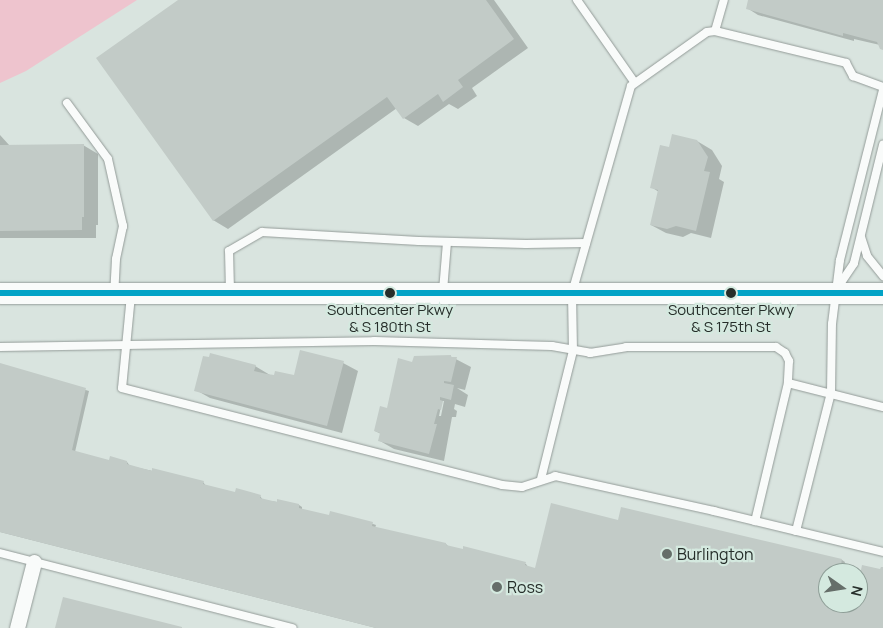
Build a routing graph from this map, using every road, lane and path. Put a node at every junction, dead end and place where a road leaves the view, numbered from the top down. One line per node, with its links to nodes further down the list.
1 (577, 0): 4 (lane)
2 (724, 0): 3 (lane)
3 (716, 30): 4 (lane); 5 (lane)
4 (636, 83): 10 (lane)
5 (883, 88): 13 (lane)
6 (67, 103): 18 (lane)
7 (883, 145): 8 (lane)
8 (860, 235): 11 (lane); 13 (lane)
9 (447, 242): 10 (lane); 12 (lane); 15 (lane)
10 (586, 242): 16 (lane)
11 (883, 276)
12 (230, 292): 15 (main road); 18 (main road)
13 (835, 292): 16 (main road); 17 (main road); 23 (lane)
14 (0, 293): 18 (main road)
15 (443, 293): 16 (main road)
16 (572, 293): 21 (lane)
17 (883, 293)
18 (122, 294): 19 (lane)
19 (127, 343): 20 (lane); 21 (lane); 25 (lane)
20 (0, 347)
21 (573, 351): 22 (lane); 25 (lane)
22 (788, 383): 23 (lane); 26 (lane)
23 (831, 393): 24 (lane); 27 (lane)
24 (883, 407)
25 (541, 480): 26 (lane)
26 (755, 521): 27 (lane)
27 (796, 531): 28 (lane)
28 (883, 552)
29 (0, 553): 30 (lane)
30 (34, 562): 31 (street); 32 (lane)
31 (17, 628)
32 (293, 628)

